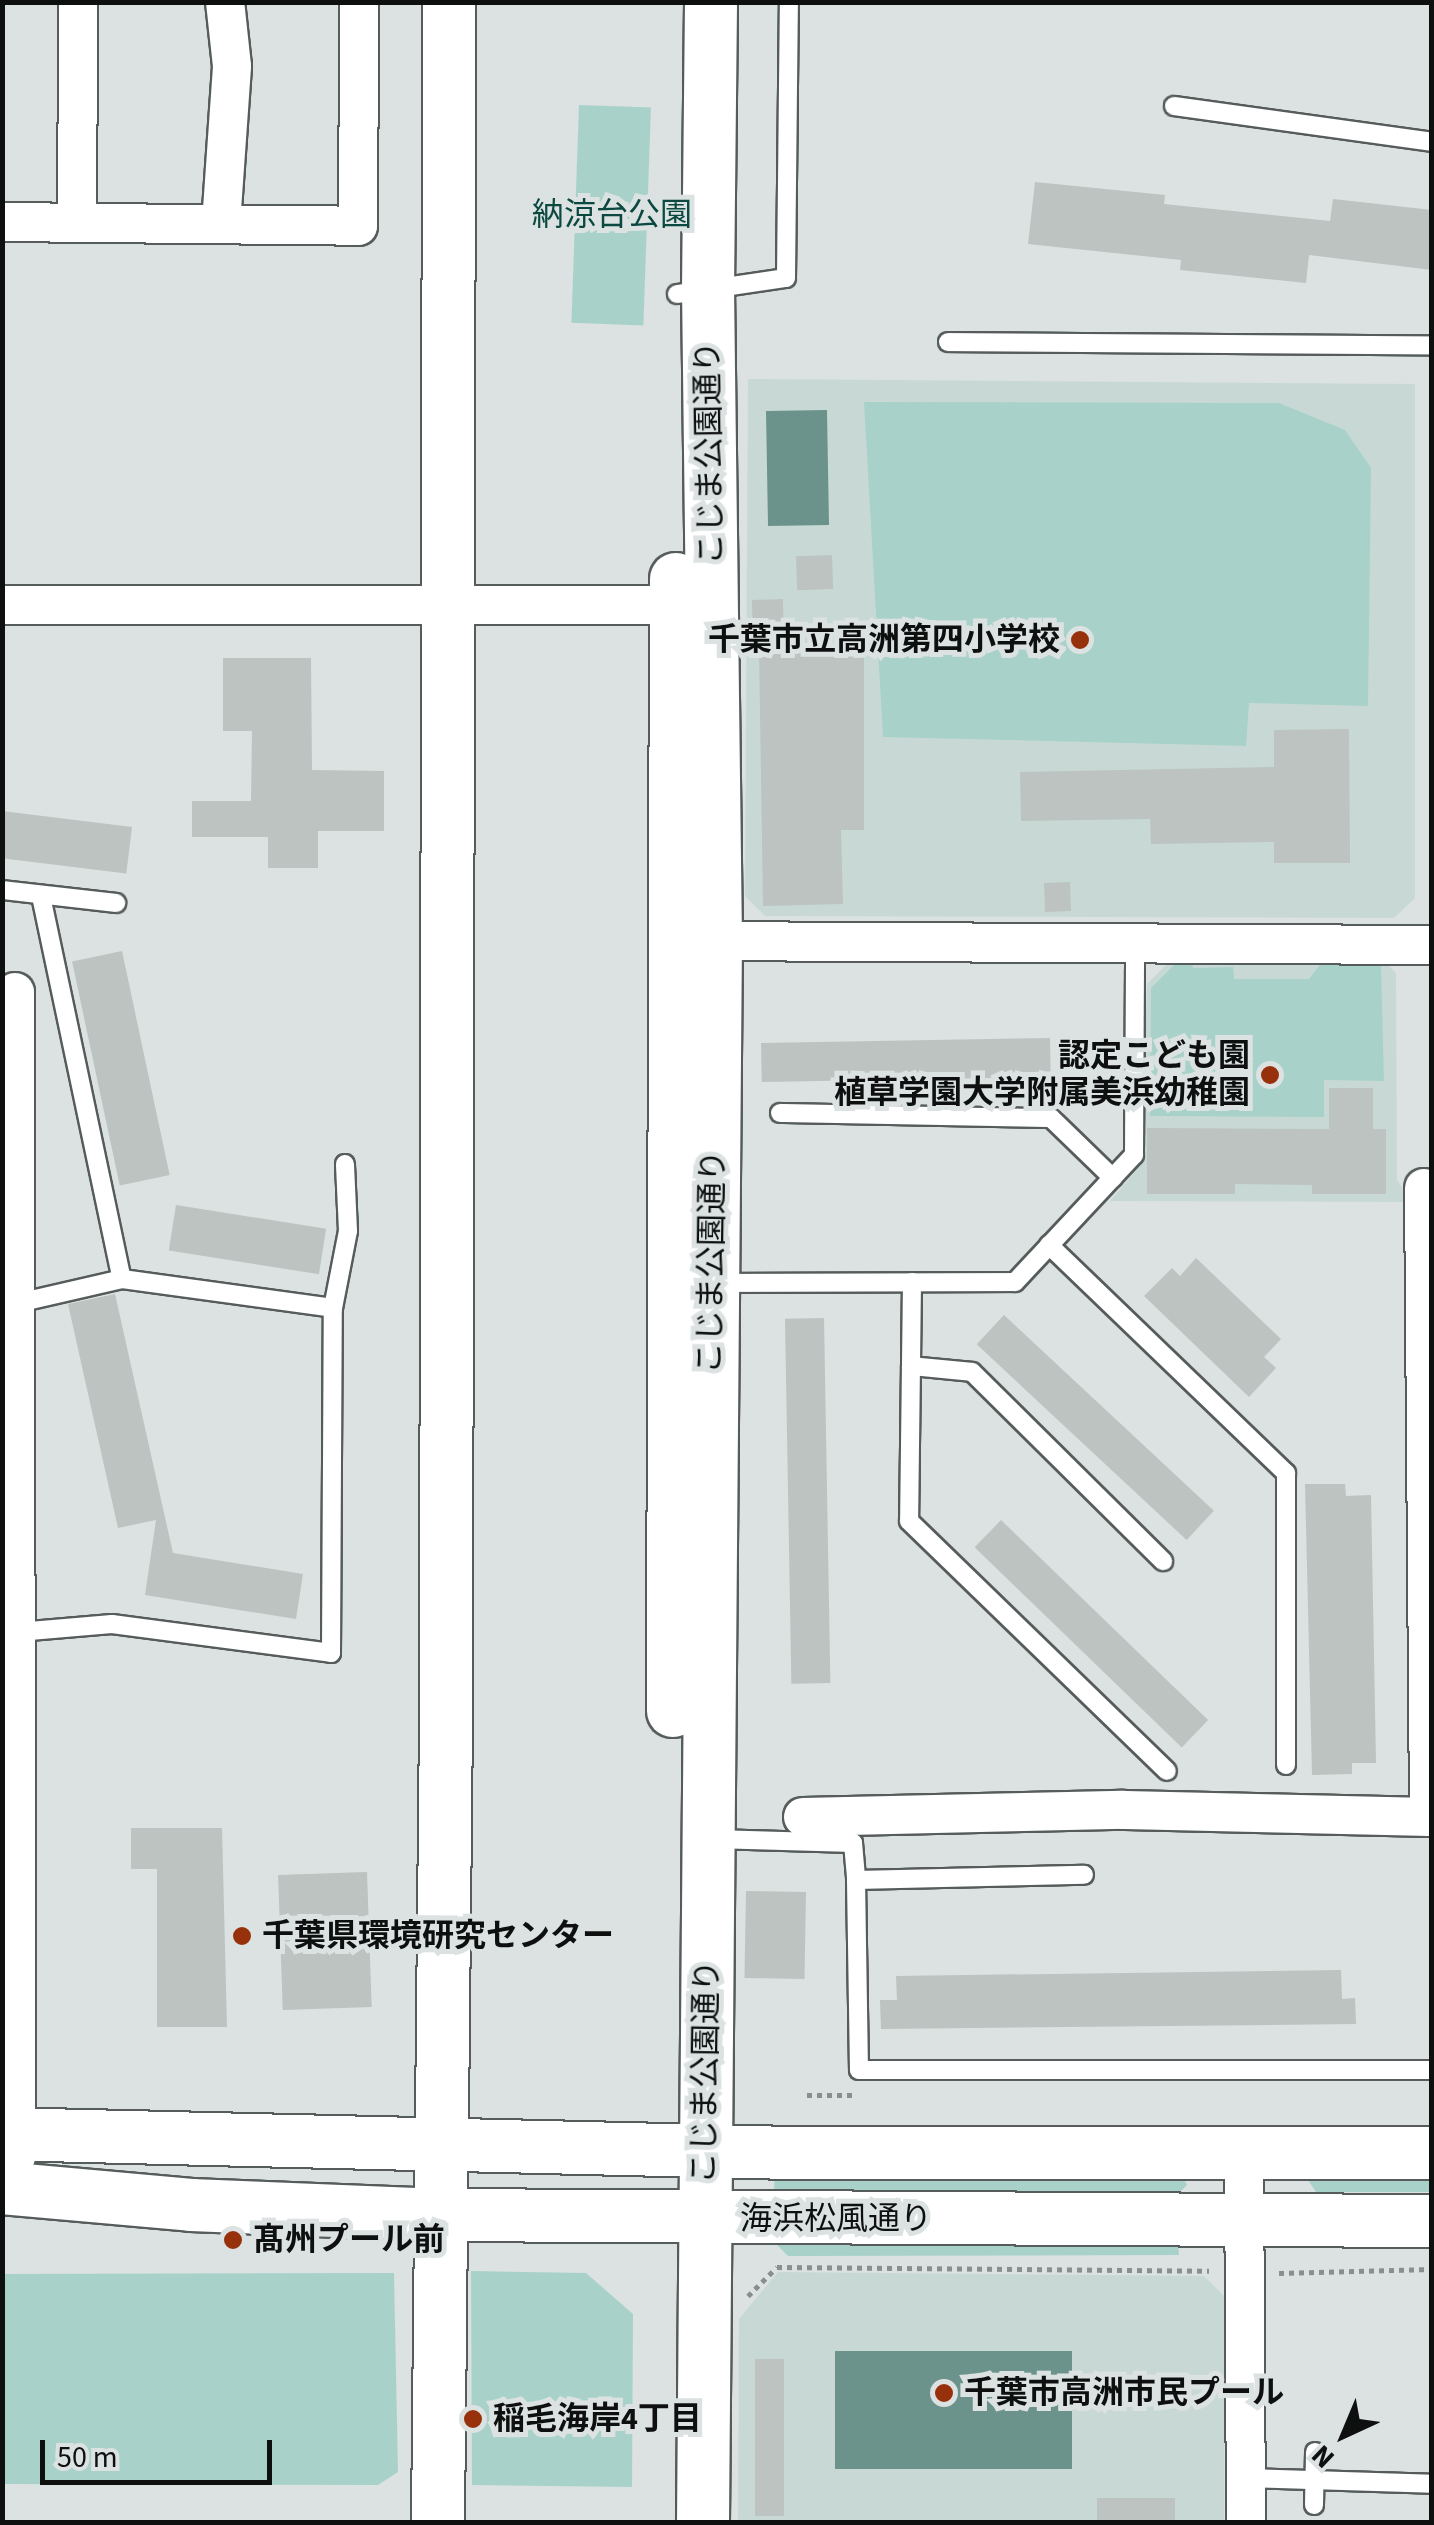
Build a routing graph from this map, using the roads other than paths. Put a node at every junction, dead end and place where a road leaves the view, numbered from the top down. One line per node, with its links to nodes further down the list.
1 (78, 2): 11 (street)
2 (225, 2): 12 (street)
3 (359, 2): 12 (street)
4 (450, 2): 17 (street)
5 (678, 2): 13 (street, こじま公園通り)
6 (711, 2): 13 (street, こじま公園通り)
7 (789, 2): 13 (lane)
8 (1174, 106): 9 (lane)
9 (1432, 142)
10 (2, 222): 11 (street)
11 (76, 223): 12 (street)
12 (221, 224)
13 (693, 292): 18 (street, こじま公園通り); 22 (street, こじま公園通り)
14 (948, 342): 15 (lane)
15 (1432, 345)
16 (2, 605): 17 (street)
17 (448, 605): 18 (street); 53 (street)
18 (676, 605): 22 (street, こじま公園通り)
19 (2, 890): 20 (lane)
20 (41, 896): 21 (lane); 25 (lane)
21 (116, 903)
22 (695, 941): 24 (street); 34 (street, こじま公園通り); 54 (street, こじま公園通り)
23 (1432, 945): 24 (street)
24 (1135, 946): 28 (lane)
25 (30, 990): 30 (street); 32 (lane)
26 (780, 1113): 28 (lane)
27 (345, 1164): 36 (lane)
28 (1113, 1178): 31 (lane)
29 (1424, 1188): 46 (street)
30 (10, 1205): 35 (street)
31 (1050, 1245): 33 (lane); 43 (lane)
32 (122, 1279): 35 (lane); 36 (lane)
33 (912, 1282): 34 (lane); 38 (lane)
34 (712, 1284): 47 (street, こじま公園通り)
35 (18, 1302): 37 (street)
36 (333, 1308): 41 (lane)
37 (10, 1349): 39 (street)
38 (911, 1366): 40 (lane); 44 (lane)
39 (10, 1513): 41 (street)
40 (1163, 1561)
41 (18, 1632): 42 (street)
42 (10, 1708): 48 (street)
43 (1286, 1766)
44 (1167, 1771)
45 (803, 1817): 46 (street)
46 (1430, 1817)
47 (708, 1839): 50 (lane); 54 (street, こじま公園通り)
48 (10, 1858): 52 (street)
49 (1084, 1875): 50 (lane)
50 (856, 1880): 51 (lane)
51 (1432, 2070)
52 (10, 2134): 53 (street, 海浜松風通り); 57 (street)
53 (442, 2144): 54 (street, 海浜松風通り); 58 (street)
54 (687, 2150): 55 (street, 海浜松風通り); 59 (street, こじま公園通り)
55 (1244, 2153): 56 (street, 海浜松風通り); 60 (street)
56 (1432, 2153)
57 (9, 2188): 58 (street, 海浜松風通り)
58 (441, 2215): 59 (street, 海浜松風通り); 67 (street)
59 (687, 2218): 60 (street, 海浜松風通り); 68 (street, こじま公園通り); 69 (street, こじま公園通り)
60 (1246, 2220): 61 (street, 海浜松風通り); 63 (street)
61 (1432, 2220)
62 (1314, 2452): 64 (lane)
63 (1246, 2478): 64 (lane); 70 (street)
64 (1314, 2480): 65 (lane); 66 (lane)
65 (1432, 2484)
66 (1314, 2504)
67 (438, 2522)
68 (668, 2522)
69 (703, 2522)
70 (1246, 2522)

